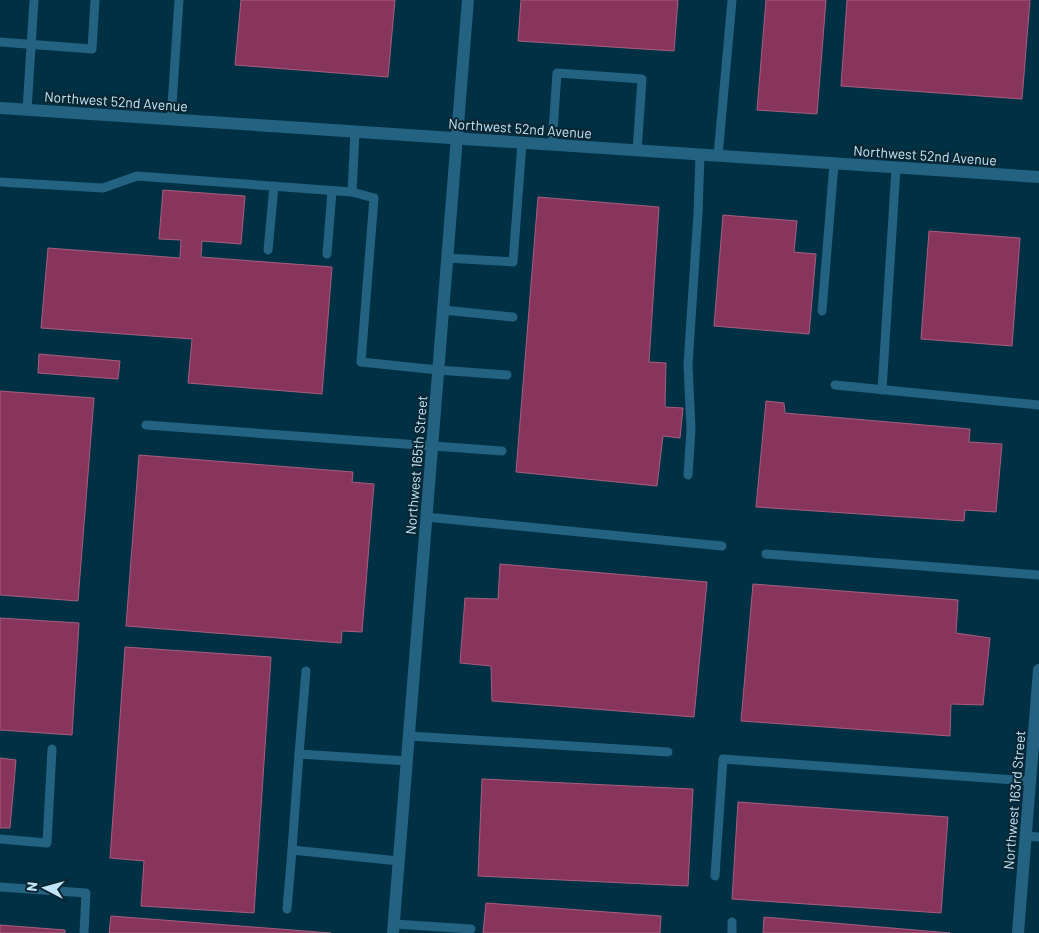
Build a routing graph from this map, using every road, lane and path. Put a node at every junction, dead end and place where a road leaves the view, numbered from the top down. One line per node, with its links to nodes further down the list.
1 (34, 0): 7 (lane)
2 (95, 0): 7 (lane)
3 (179, 0): 10 (lane)
4 (468, 0): 12 (street, Northwest 165th Street)
5 (732, 0): 17 (lane)
6 (0, 42): 7 (lane)
7 (31, 45): 9 (lane)
8 (0, 108): 9 (street, Northwest 52nd Avenue)
9 (27, 110): 10 (street, Northwest 52nd Avenue)
10 (171, 120): 11 (street, Northwest 52nd Avenue)
11 (355, 132): 12 (street, Northwest 52nd Avenue); 24 (lane)
12 (457, 139): 13 (street, Northwest 52nd Avenue); 27 (street, Northwest 165th Street)
13 (522, 143): 14 (street, Northwest 52nd Avenue); 27 (lane)
14 (552, 145): 15 (street, Northwest 52nd Avenue); 15 (lane)
15 (636, 151): 16 (street, Northwest 52nd Avenue)
16 (700, 155): 17 (street, Northwest 52nd Avenue); 39 (lane)
17 (718, 156): 18 (street, Northwest 52nd Avenue)
18 (834, 164): 19 (street, Northwest 52nd Avenue); 29 (lane)
19 (896, 168): 20 (street, Northwest 52nd Avenue); 34 (lane)
20 (1039, 177)
21 (0, 182): 22 (lane)
22 (274, 186): 23 (lane); 25 (lane)
23 (332, 191): 24 (lane); 26 (lane)
24 (352, 192): 31 (lane)
25 (268, 250)
26 (327, 254)
27 (448, 258): 28 (street, Northwest 165th Street)
28 (443, 310): 30 (lane); 31 (street, Northwest 165th Street)
29 (822, 311)
30 (513, 317)
31 (438, 370): 32 (lane); 37 (street, Northwest 165th Street)
32 (507, 375)
33 (836, 385): 34 (lane)
34 (882, 390): 35 (lane)
35 (1039, 405)
36 (146, 425): 37 (lane)
37 (432, 447): 38 (lane); 40 (street, Northwest 165th Street)
38 (502, 452)
39 (688, 474)
40 (426, 517): 41 (lane); 46 (street, Northwest 165th Street)
41 (722, 546)
42 (766, 554): 43 (lane)
43 (1039, 575)
44 (1039, 670): 51 (street, Northwest 163rd Street)
45 (306, 671): 49 (lane)
46 (409, 736): 48 (lane); 50 (street, Northwest 165th Street)
47 (52, 749): 54 (lane)
48 (668, 752)
49 (299, 754): 50 (lane); 55 (lane)
50 (407, 761): 56 (street, Northwest 165th Street)
51 (1030, 781): 52 (street, Northwest 163rd Street); 57 (lane)
52 (1026, 836): 53 (lane); 65 (street, Northwest 163rd Street)
53 (1039, 837)
54 (0, 839)
55 (292, 850): 56 (lane); 59 (lane)
56 (399, 861): 61 (street, Northwest 165th Street)
57 (715, 876)
58 (0, 887): 63 (lane)
59 (287, 909)
60 (732, 922): 64 (lane)
61 (393, 929): 62 (lane)
62 (471, 930)
63 (84, 933)
64 (732, 933)
65 (1018, 933)

